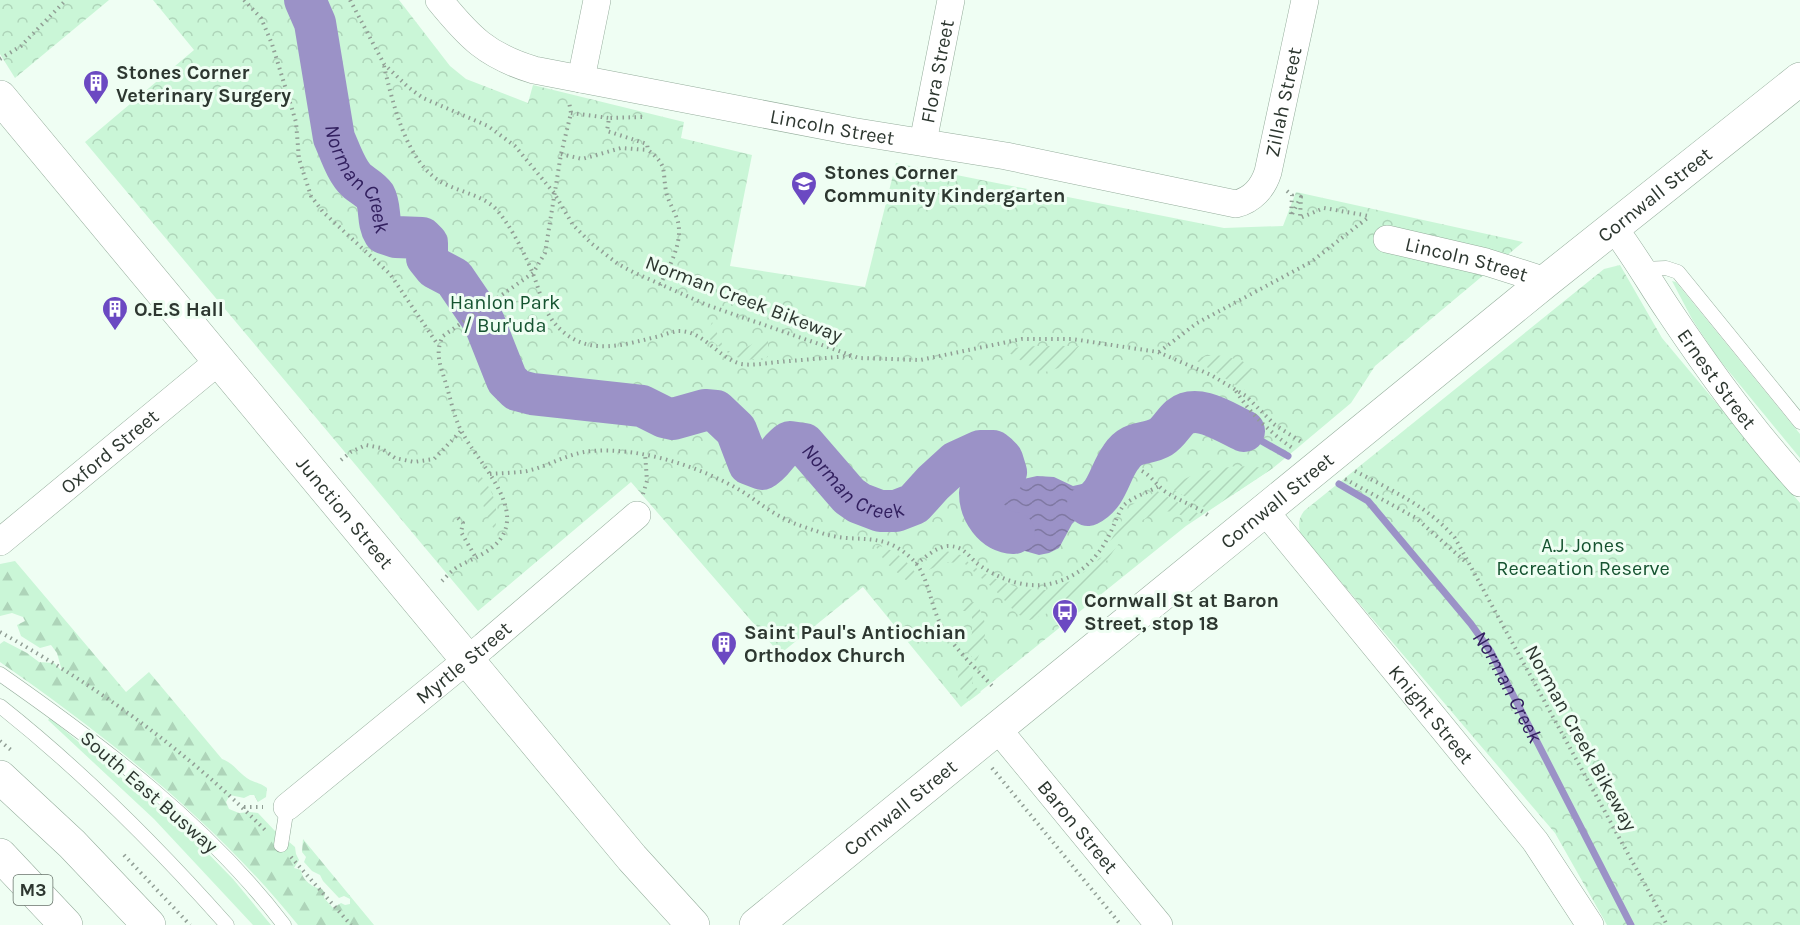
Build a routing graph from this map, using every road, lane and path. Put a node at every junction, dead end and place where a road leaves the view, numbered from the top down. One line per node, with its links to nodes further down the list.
1 (66, 0): 8 (path)
2 (244, 0): 28 (path)
3 (350, 0): 9 (path, Norman Creek Bikeway)
4 (439, 0): 11 (street, Lincoln Street)
5 (597, 0): 11 (street)
6 (951, 0): 16 (street, Flora Street)
7 (1305, 0): 19 (street, Zillah Street)
8 (0, 59)
9 (384, 64): 20 (path, Norman Creek Bikeway); 25 (path)
10 (1800, 79): 22 (main road, Cornwall Street)
11 (574, 88): 13 (path); 16 (street, Lincoln Street)
12 (0, 97): 31 (main road, Junction Street)
13 (571, 113): 15 (path); 18 (path)
14 (652, 117): 15 (path)
15 (609, 118): 17 (path)
16 (923, 142): 21 (street, Lincoln Street)
17 (648, 150): 18 (path); 27 (path)
18 (561, 154): 20 (path)
19 (1268, 172): 21 (street, Zillah Street); 29 (path)
20 (554, 193): 25 (path); 27 (path, Norman Creek Bikeway)
21 (1249, 199)
22 (1613, 227): 24 (street, Ernest Street); 26 (main road, Cornwall Street)
23 (1387, 239): 26 (street, Lincoln Street)
24 (1643, 269): 33 (lane, Ernest Street); 43 (street, Ernest Street)
25 (533, 273): 28 (path); 30 (path)
26 (1546, 281): 45 (main road, Cornwall Street)
27 (660, 285): 30 (path, Norman Creek Bikeway)
28 (438, 345): 34 (path)
29 (1158, 352): 30 (path, Norman Creek Bikeway); 32 (path, Norman Creek Bikeway)
30 (854, 356)
31 (220, 360): 49 (street, Oxford Street); 55 (main road, Junction Street)
32 (1235, 391): 35 (path, Norman Creek Bikeway); 36 (path, Norman Creek Bikeway)
33 (1800, 422)
34 (461, 431): 38 (path); 41 (path)
35 (1303, 443)
36 (1295, 450)
37 (645, 453): 41 (path); 46 (path); 51 (path)
38 (341, 460)
39 (1353, 470): 52 (path, Norman Creek Bikeway)
40 (1142, 471): 44 (path)
41 (490, 474): 50 (path)
42 (1343, 478): 52 (path, Norman Creek Bikeway)
43 (1800, 483)
44 (1159, 486): 47 (path); 51 (path)
45 (1264, 510): 59 (main road, Cornwall Street); 74 (street, Knight Street)
46 (638, 515): 55 (street, Myrtle Street)
47 (1209, 516)
48 (458, 518): 50 (path)
49 (0, 542)
50 (476, 558): 53 (path)
51 (916, 564): 57 (path)
52 (1470, 565): 75 (path, Norman Creek Bikeway)
53 (442, 581)
54 (0, 632): 63 (path)
55 (467, 659): 62 (street, Myrtle Street); 70 (main road, Junction Street)
56 (0, 674): 68 (lane, South East Busway)
57 (994, 688)
58 (0, 706): 67 (lane, South East Busway)
59 (996, 727): 71 (main road, Cornwall Street); 73 (street, Baron Street)
60 (989, 765): 72 (path)
61 (0, 777): 66 (main road)
62 (287, 807): 63 (lane)
63 (281, 846): 69 (path)
64 (0, 855): 65 (main road, M3)
65 (66, 925)
66 (149, 925)
67 (226, 925)
68 (284, 925)
69 (351, 925)
70 (693, 925)
71 (756, 925)
72 (1121, 925)
73 (1160, 925)
74 (1590, 925)
75 (1667, 925)

